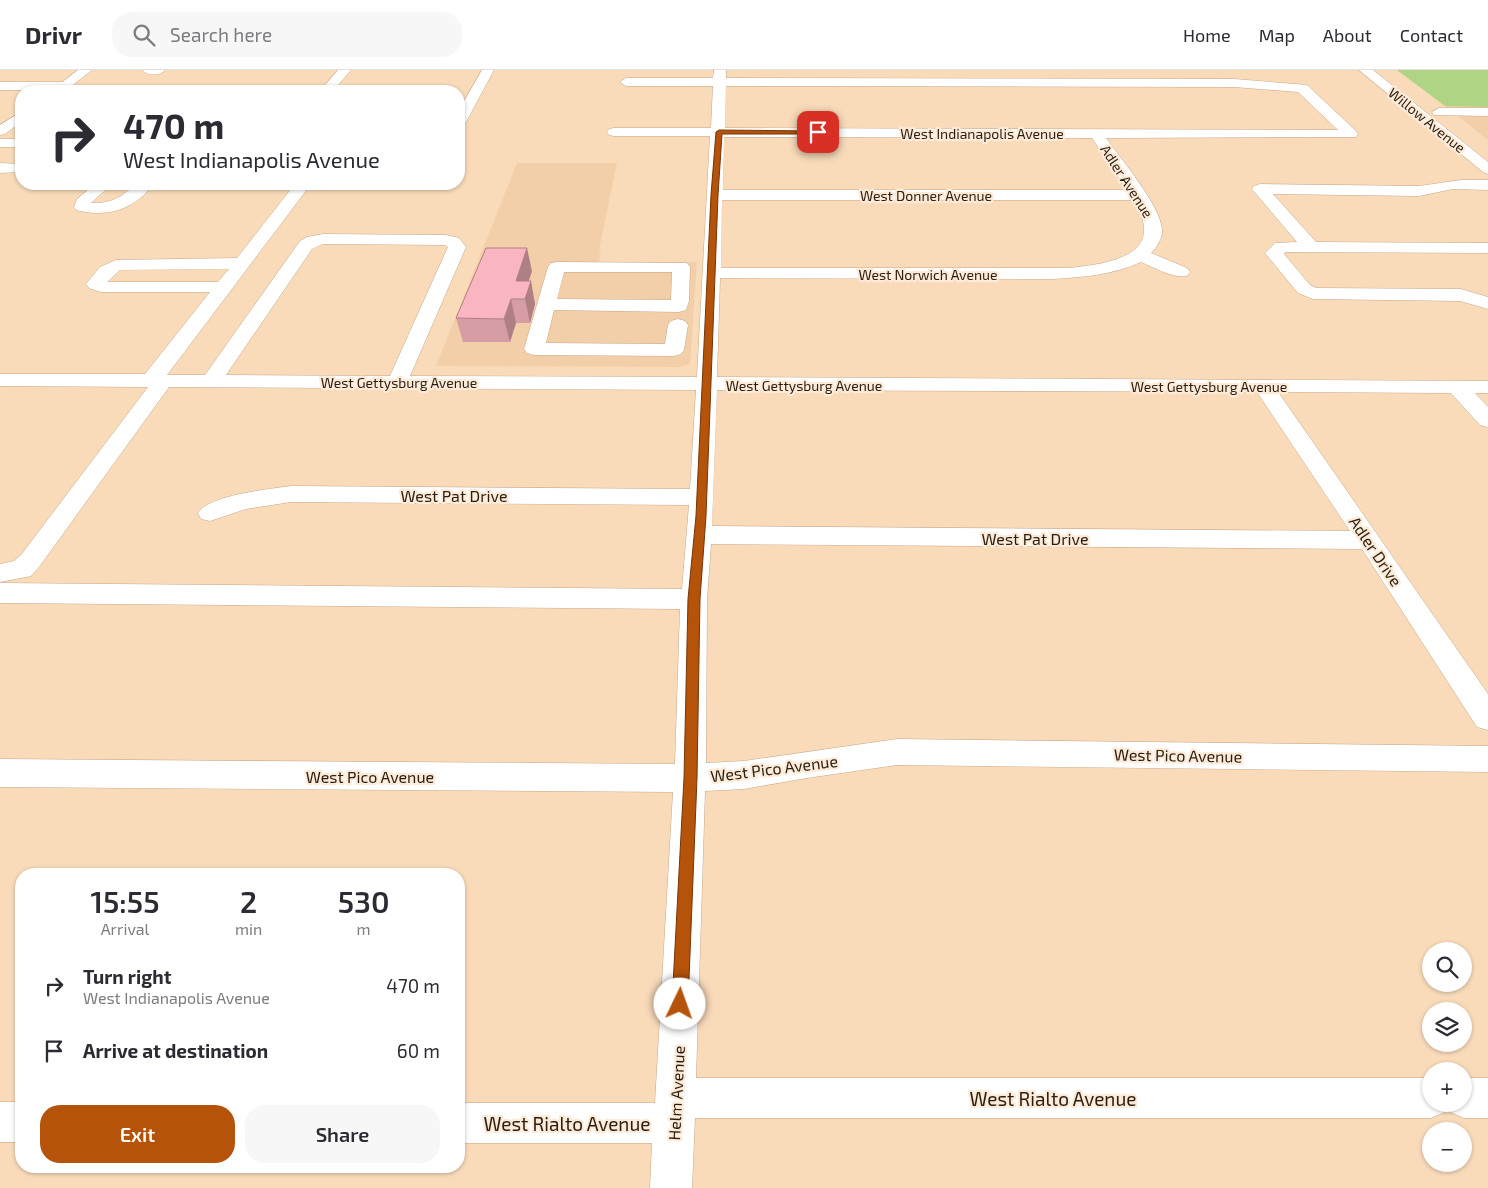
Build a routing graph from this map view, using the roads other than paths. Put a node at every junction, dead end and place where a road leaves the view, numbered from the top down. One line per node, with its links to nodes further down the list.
1 (86, 70): 14 (street)
2 (148, 70): 3 (street)
3 (159, 70)
4 (345, 70): 15 (street)
5 (488, 70): 18 (street)
6 (1221, 70): 13 (street)
7 (1366, 70): 29 (street, Willow Avenue)
8 (1377, 70): 11 (street)
9 (1385, 70): 11 (street, Willow Avenue)
10 (720, 76): 12 (street); 13 (street); 25 (street, Helm Avenue)
11 (1398, 80): 19 (street, Willow Avenue)
12 (626, 82)
13 (1234, 83): 26 (street, West Indianapolis Avenue)
14 (65, 85)
15 (331, 85)
16 (0, 86): 17 (street)
17 (15, 86)
18 (465, 111)
19 (1439, 112): 20 (street); 22 (street, Willow Avenue)
20 (1488, 112)
21 (15, 120): 23 (street)
22 (1460, 128)
23 (0, 131)
24 (614, 132): 25 (street, West Indianapolis Avenue)
25 (719, 132): 26 (street, West Indianapolis Avenue); 36 (street, Helm Avenue)
26 (1096, 133): 37 (street, Adler Avenue)
27 (0, 143): 28 (street)
28 (15, 143)
29 (1486, 162)
30 (0, 168): 31 (street)
31 (15, 168)
32 (1488, 185): 38 (street)
33 (97, 190): 34 (street)
34 (138, 190)
35 (298, 190): 43 (street)
36 (714, 195): 37 (street, West Donner Avenue); 45 (street, Helm Avenue)
37 (1138, 195): 42 (street, Adler Avenue)
38 (1295, 229): 39 (street); 40 (street)
39 (1314, 229)
40 (1311, 247): 41 (street); 49 (street)
41 (1488, 248)
42 (1140, 255): 44 (street); 45 (street, West Norwich Avenue)
43 (242, 264): 46 (street); 46 (street)
44 (1181, 272)
45 (712, 273): 48 (street, Helm Avenue)
46 (224, 287): 54 (street)
47 (680, 297): 48 (street); 50 (street); 50 (street); 51 (street)
48 (710, 301): 52 (street, Helm Avenue)
49 (1488, 303)
50 (548, 304): 51 (street)
51 (678, 325): 52 (street)
52 (709, 325): 57 (street, Helm Avenue)
53 (0, 380): 54 (street, West Gettysburg Avenue)
54 (157, 381): 55 (street, West Gettysburg Avenue); 66 (street)
55 (211, 381): 56 (street, West Gettysburg Avenue); 56 (street)
56 (397, 382): 57 (street, West Gettysburg Avenue)
57 (707, 384): 58 (street, West Gettysburg Avenue); 62 (street, Helm Avenue)
58 (1263, 386): 59 (street, West Gettysburg Avenue); 65 (street, Adler Drive)
59 (1457, 387): 60 (street, West Gettysburg Avenue); 61 (street)
60 (1488, 387)
61 (1488, 420)
62 (702, 497): 63 (street, West Pat Drive); 64 (street, Helm Avenue)
63 (210, 513)
64 (700, 535): 65 (street, West Pat Drive); 68 (street, Helm Avenue)
65 (1370, 540): 69 (street, Adler Drive)
66 (0, 573)
67 (0, 593): 68 (street)
68 (694, 599): 72 (street, Helm Avenue)
69 (1488, 718)
70 (1488, 759): 72 (street, West Pico Avenue)
71 (0, 773): 72 (street, West Pico Avenue)
72 (690, 778): 76 (street, Helm Avenue)
73 (1422, 1098): 76 (street, West Rialto Avenue)
74 (1472, 1098): 75 (street)
75 (1488, 1098)
76 (675, 1111): 79 (street, West Rialto Avenue); 80 (street, Helm Avenue)
77 (0, 1122): 78 (street)
78 (15, 1122)
79 (465, 1123)
80 (672, 1188)

